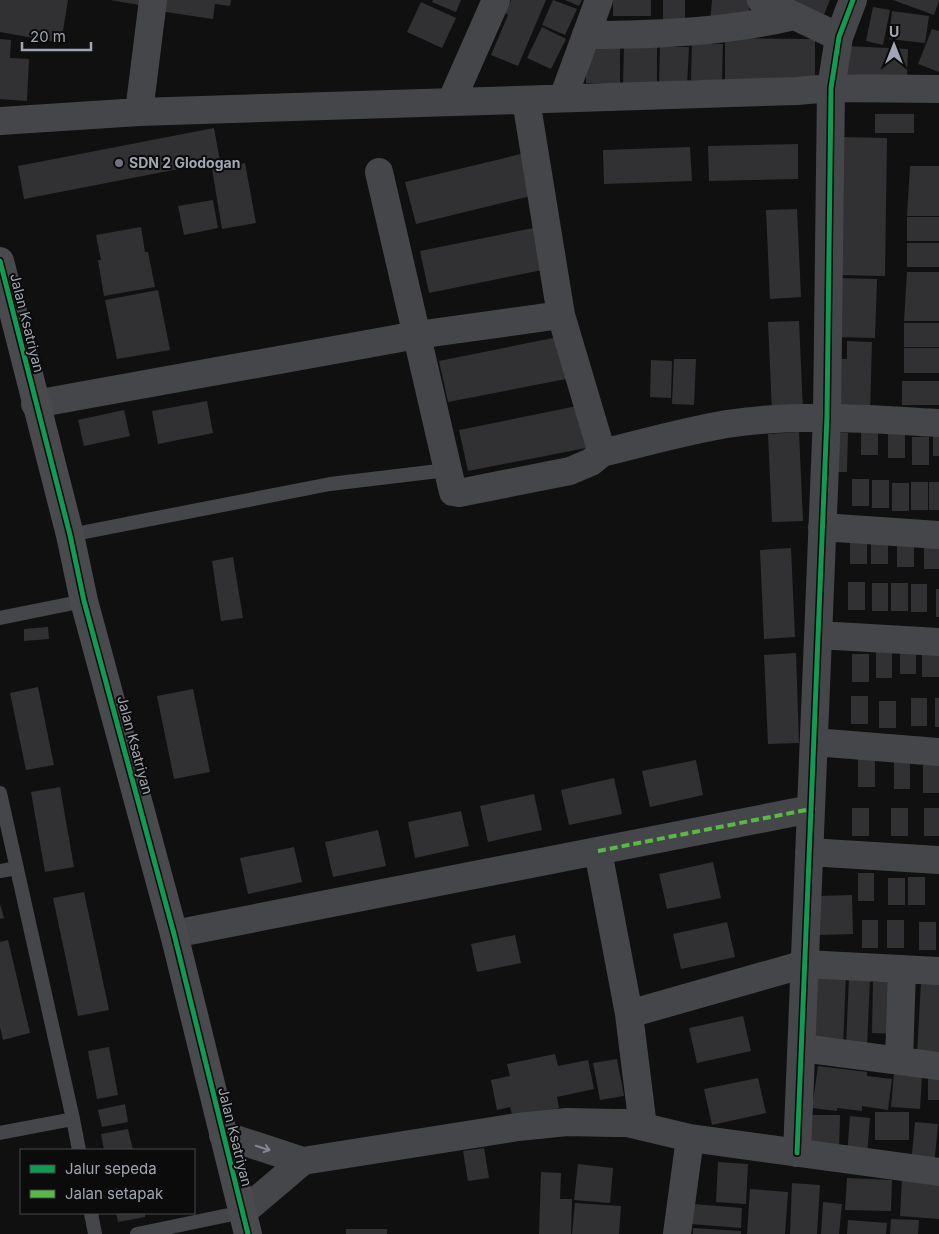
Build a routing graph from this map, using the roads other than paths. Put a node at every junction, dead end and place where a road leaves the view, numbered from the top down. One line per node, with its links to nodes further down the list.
1 (153, 0): 14 (street)
2 (496, 0): 13 (street)
3 (599, 0): 7 (street)
4 (761, 0): 6 (street)
5 (853, 0): 8 (street)
6 (794, 16): 7 (street); 8 (street)
7 (586, 36): 11 (street)
8 (839, 37): 9 (street)
9 (831, 88): 10 (street); 11 (street); 21 (street)
10 (939, 89)
11 (563, 98): 12 (street)
12 (526, 100): 13 (street); 18 (street)
13 (451, 102): 14 (street)
14 (139, 112): 15 (street)
15 (0, 121)
16 (379, 172): 19 (street)
17 (0, 261): 20 (street, Jalan Ksatriyan)
18 (561, 315): 19 (street); 23 (street)
19 (417, 335): 20 (street); 24 (street)
20 (35, 404): 26 (street, Jalan Ksatriyan)
21 (827, 416): 22 (street); 23 (street); 25 (street)
22 (939, 423)
23 (602, 453): 24 (street)
24 (447, 470): 26 (lane)
25 (822, 527): 27 (street); 30 (street)
26 (70, 535): 28 (street, Jalan Ksatriyan)
27 (939, 535)
28 (84, 601): 29 (lane); 41 (street, Jalan Ksatriyan)
29 (0, 618)
30 (818, 635): 31 (street); 32 (street)
31 (939, 642)
32 (814, 742): 33 (street); 35 (street)
33 (939, 752)
34 (0, 794): 39 (lane)
35 (811, 809): 36 (street); 37 (street)
36 (598, 851): 41 (street); 45 (street)
37 (809, 852): 38 (street); 42 (street)
38 (939, 860)
39 (17, 868): 40 (lane); 49 (lane)
40 (0, 871)
41 (174, 934): 52 (street, Jalan Ksatriyan)
42 (805, 964): 43 (street); 45 (street); 46 (street)
43 (902, 969): 44 (street); 47 (street)
44 (939, 970)
45 (629, 1014): 50 (street)
46 (802, 1048): 47 (street); 55 (street)
47 (899, 1061): 48 (street)
48 (939, 1066)
49 (73, 1119): 51 (lane); 54 (lane)
50 (643, 1127): 53 (street); 56 (street)
51 (0, 1133)
52 (223, 1135): 56 (street, one-way to 56); 59 (street, Jalan Ksatriyan)
53 (690, 1138): 55 (street); 62 (street)
54 (79, 1149)
55 (797, 1153): 57 (street)
56 (303, 1161): 59 (street)
57 (939, 1172)
58 (91, 1214): 60 (lane)
59 (246, 1223): 61 (lane)
60 (95, 1234)
61 (137, 1234)
62 (677, 1234)

